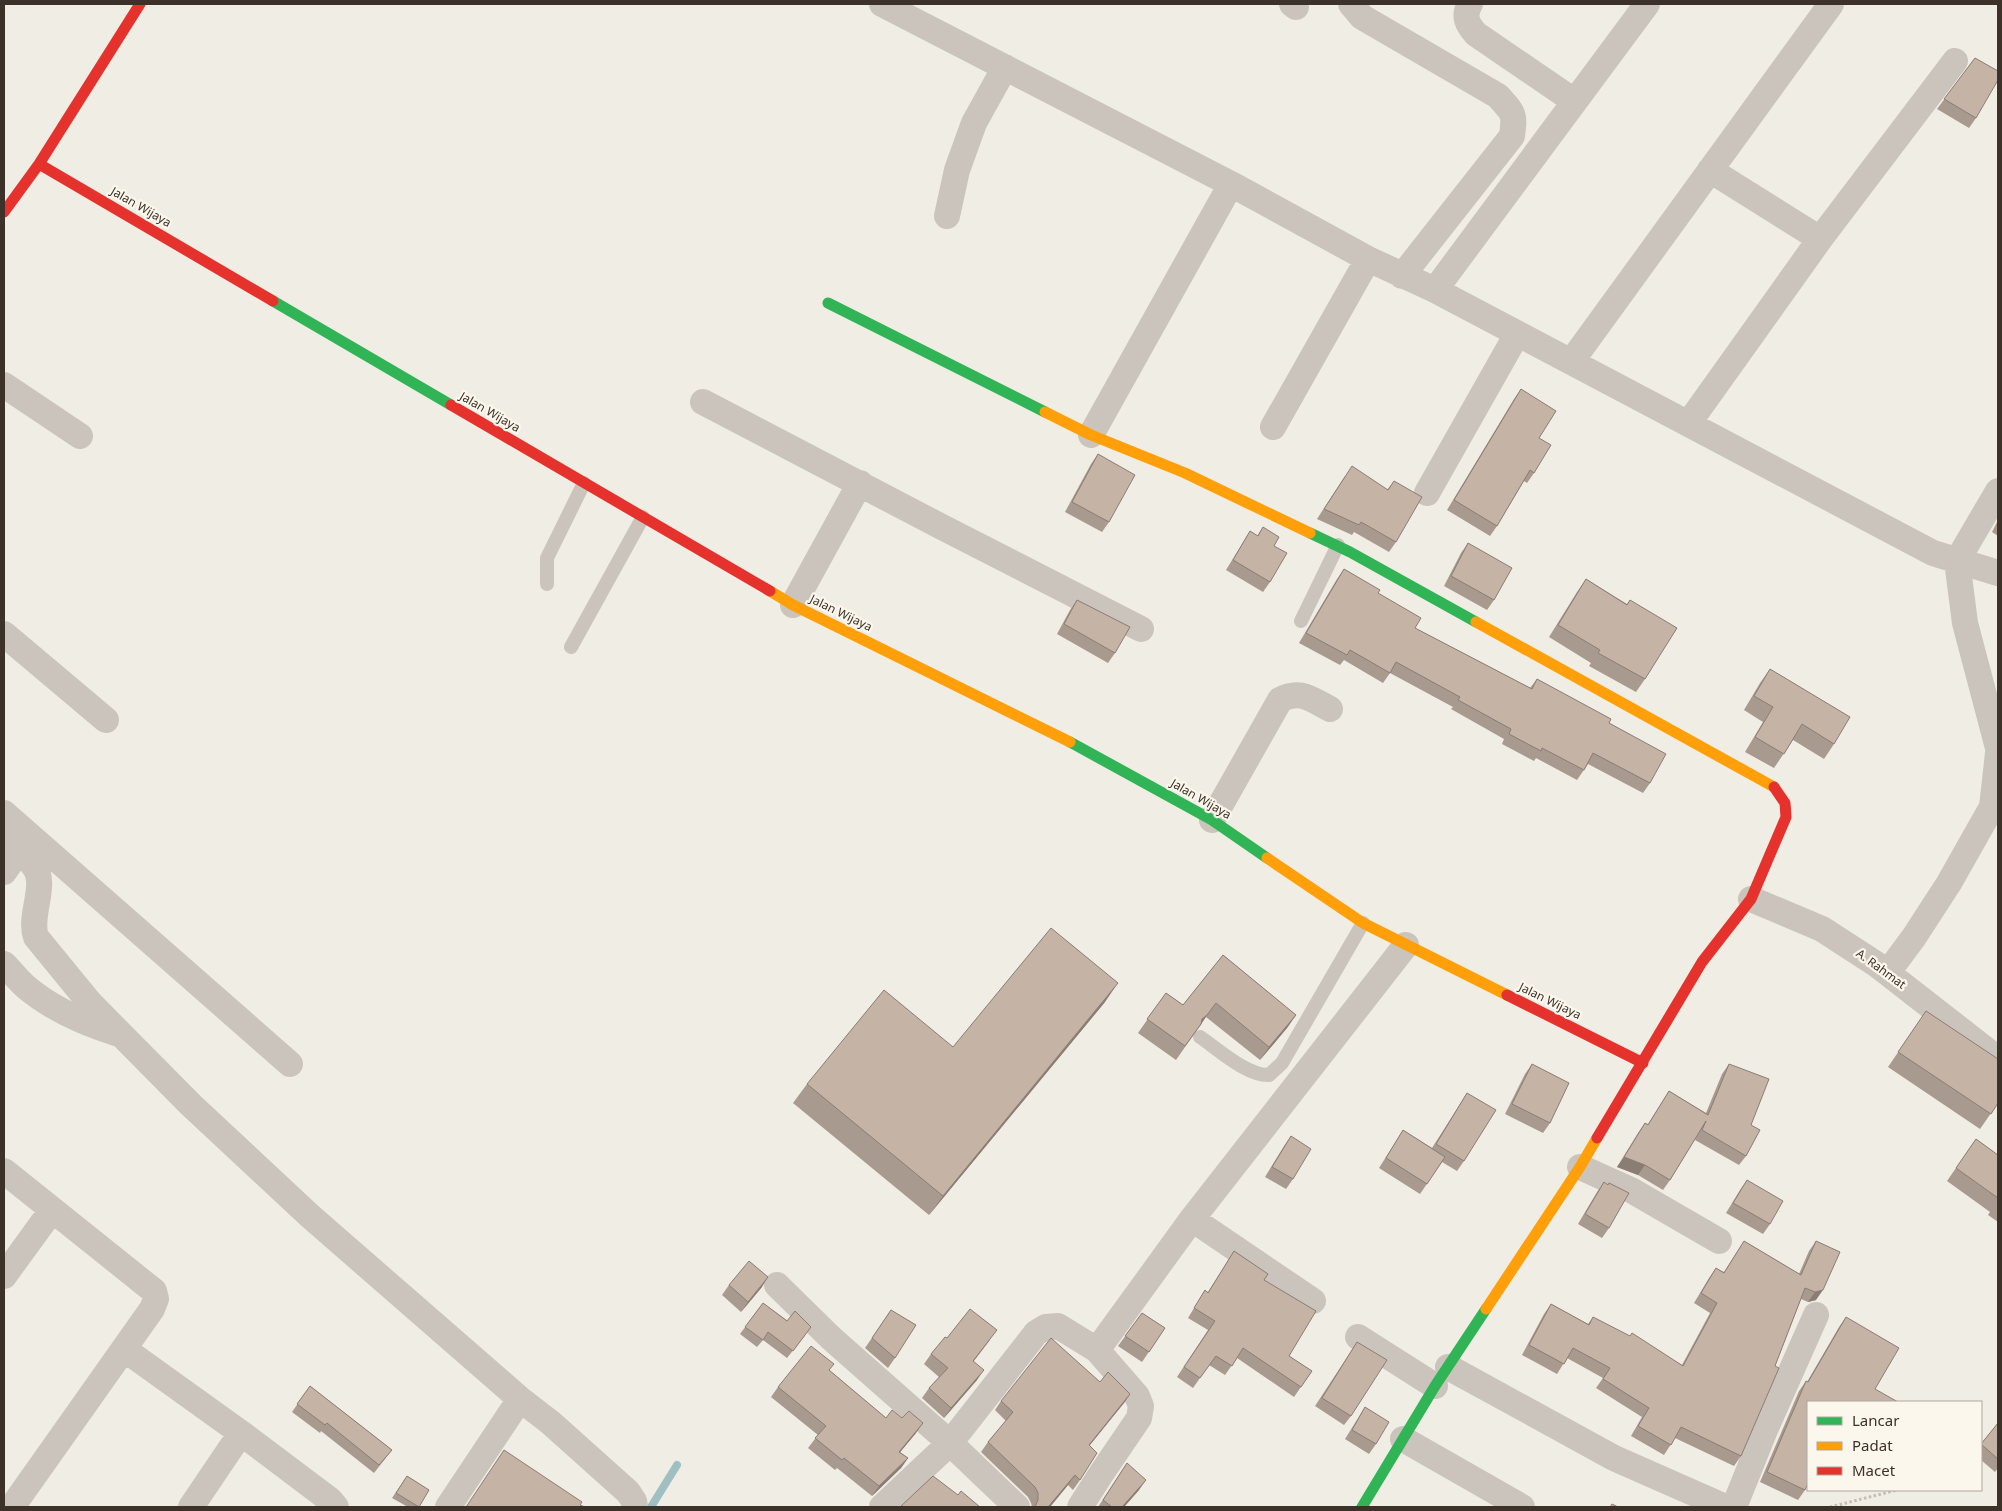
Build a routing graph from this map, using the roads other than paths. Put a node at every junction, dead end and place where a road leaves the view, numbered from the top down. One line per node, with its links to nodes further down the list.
1 (140, 4): 10 (street)
2 (882, 4): 8 (street)
3 (1352, 4): 17 (street)
4 (1470, 4): 9 (street)
5 (1647, 4): 9 (street)
6 (1831, 4): 11 (street)
7 (1955, 61): 15 (street)
8 (1005, 67): 12 (street); 14 (street)
9 (1574, 101): 18 (street)
10 (39, 164): 13 (street); 28 (street, Jalan Wijaya)
11 (1710, 170): 15 (street); 21 (street)
12 (1231, 184): 16 (street); 26 (street)
13 (4, 212)
14 (947, 216)
15 (1820, 239): 24 (street)
16 (1368, 259): 17 (street); 25 (street)
17 (1402, 276): 18 (street)
18 (1435, 290): 20 (street)
19 (828, 303): 26 (street)
20 (1517, 334): 21 (street); 31 (street)
21 (1570, 362): 24 (street)
22 (4, 385): 27 (street)
23 (703, 402): 29 (street)
24 (1688, 424): 34 (street)
25 (1273, 427)
26 (1091, 435): 33 (street)
27 (80, 436)
28 (584, 483): 32 (street, Jalan Wijaya); 36 (lane)
29 (860, 483): 37 (street); 39 (street)
30 (1998, 491): 34 (street)
31 (1427, 493)
32 (643, 517): 37 (street, Jalan Wijaya); 41 (lane)
33 (1338, 545): 38 (lane); 49 (street)
34 (1957, 562): 35 (street); 44 (street)
35 (1998, 573)
36 (547, 584)
37 (792, 605): 47 (street, Jalan Wijaya)
38 (1301, 621)
39 (1141, 629)
40 (4, 634): 43 (street)
41 (571, 647)
42 (1330, 709): 47 (street)
43 (106, 720)
44 (1998, 748)
45 (1998, 753): 53 (street)
46 (4, 813): 58 (street)
47 (1212, 820): 50 (street, Jalan Wijaya)
48 (9, 854): 54 (street)
49 (1752, 899): 53 (street, A. Rahmat); 57 (street)
50 (1363, 923): 51 (street, Jalan Wijaya); 55 (lane)
51 (1406, 945): 57 (street, Jalan Wijaya); 62 (street)
52 (4, 964): 54 (street)
53 (1888, 972): 56 (street, A. Rahmat)
54 (122, 1035): 72 (street)
55 (1200, 1037)
56 (1998, 1059)
57 (1643, 1063): 59 (street)
58 (290, 1064)
59 (1580, 1167): 63 (street); 71 (street)
60 (4, 1171): 61 (street)
61 (52, 1210): 64 (street); 69 (street)
62 (1192, 1219): 66 (street); 70 (street)
63 (1719, 1241)
64 (4, 1276)
65 (777, 1286): 75 (street)
66 (1313, 1301)
67 (1816, 1315): 87 (street)
68 (1358, 1337): 71 (street)
69 (124, 1349): 73 (street); 76 (street)
70 (1097, 1350): 75 (street); 83 (street)
71 (1442, 1376): 74 (street); 86 (street)
72 (520, 1399): 79 (street); 80 (street)
73 (241, 1432): 77 (street); 78 (street)
74 (1403, 1439): 84 (street); 85 (street)
75 (950, 1443): 81 (street); 82 (street)
76 (12, 1507)
77 (191, 1507)
78 (336, 1507)
79 (448, 1507)
80 (635, 1507)
81 (882, 1507)
82 (1017, 1507)
83 (1080, 1507)
84 (1362, 1507)
85 (1522, 1507)
86 (1725, 1507)
87 (1734, 1507)

